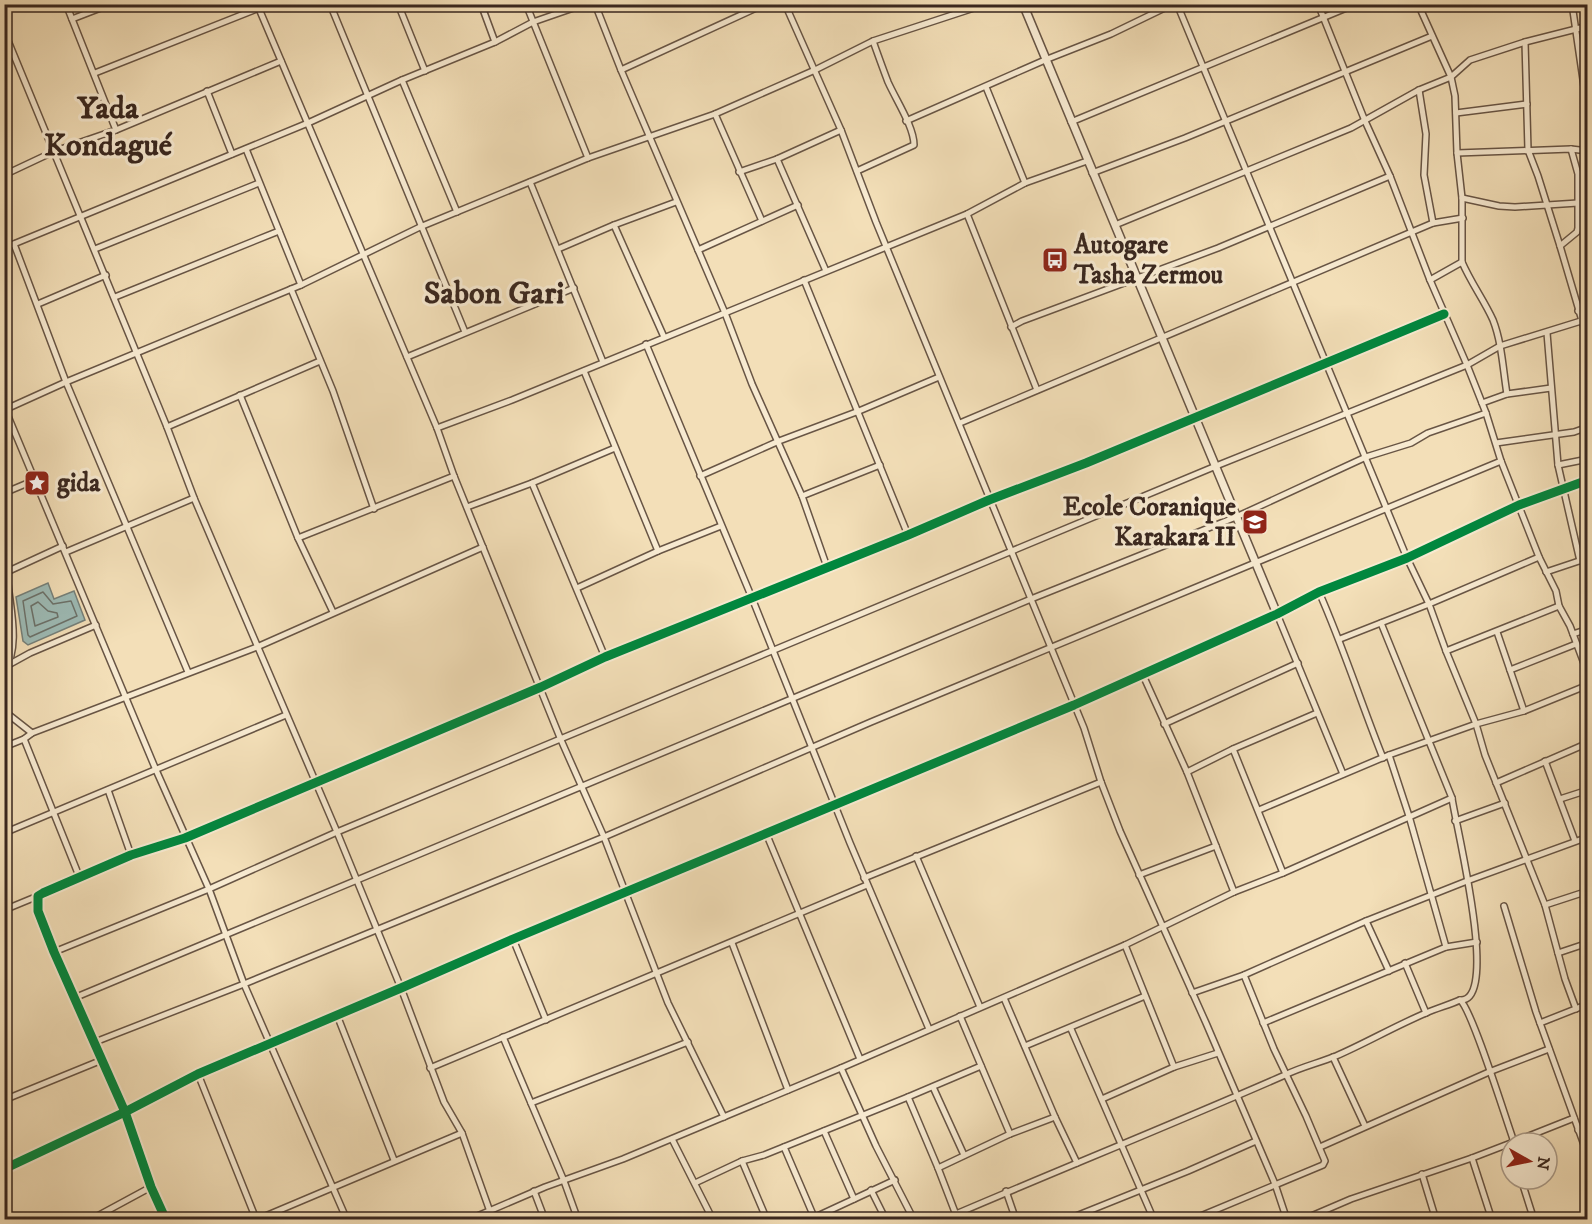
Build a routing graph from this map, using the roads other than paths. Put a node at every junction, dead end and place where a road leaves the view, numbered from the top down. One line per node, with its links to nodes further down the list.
1 (66, 4): 21 (street)
2 (111, 4): 21 (street)
3 (330, 4): 43 (street)
4 (398, 4): 33 (street)
5 (481, 4): 28 (street)
6 (526, 4): 22 (street)
7 (585, 4): 22 (street)
8 (596, 4): 34 (street)
9 (765, 4): 34 (street)
10 (785, 4): 35 (street)
11 (986, 4): 19 (street)
12 (1023, 4): 30 (street)
13 (1175, 4): 30 (street); 32 (street)
14 (1318, 4): 20 (street)
15 (1356, 4): 20 (street)
16 (1418, 4): 26 (street)
17 (1572, 4): 24 (street)
18 (258, 6): 31 (street); 37 (street)
19 (973, 7): 27 (street)
20 (1324, 18): 32 (street); 36 (street)
21 (72, 20): 37 (street)
22 (533, 22): 28 (street); 63 (street)
23 (1587, 26): 24 (street)
24 (1576, 29): 29 (street); 47 (street)
25 (4, 31): 59 (street)
26 (1432, 36): 36 (street); 38 (street)
27 (873, 41): 35 (street); 48 (street)
28 (495, 42): 33 (street)
29 (1525, 42): 38 (street); 44 (street)
30 (1045, 60): 40 (street); 51 (street)
31 (281, 61): 42 (street); 52 (street)
32 (1204, 68): 49 (street); 51 (street)
33 (425, 70): 39 (street)
34 (621, 70): 55 (street)
35 (815, 70): 46 (street); 54 (street)
36 (1346, 72): 49 (street); 50 (street)
37 (95, 73): 53 (street)
38 (1450, 77): 41 (street); 45 (street)
39 (402, 80): 43 (street); 80 (street)
40 (986, 87): 48 (street); 74 (street)
41 (1419, 90): 50 (street); 85 (street)
42 (207, 92): 53 (street); 62 (street)
43 (367, 96): 52 (street); 88 (street)
44 (1527, 104): 45 (street); 58 (street)
45 (1456, 113): 61 (street)
46 (715, 114): 55 (street); 67 (street)
47 (1587, 114)
48 (906, 121): 66 (street)
49 (1225, 121): 68 (street); 69 (street)
50 (1365, 121): 68 (street); 71 (street)
51 (1071, 122): 65 (street)
52 (308, 123): 56 (street); 99 (street)
53 (116, 130): 59 (street)
54 (841, 130): 64 (street); 66 (street)
55 (650, 137): 63 (street); 76 (street)
56 (246, 148): 62 (street); 73 (street)
57 (1571, 149): 58 (street); 60 (street); 77 (street)
58 (1528, 150): 61 (street); 79 (street)
59 (55, 151): 70 (street); 82 (street)
60 (1587, 151)
61 (1457, 153): 75 (street)
62 (232, 154): 82 (street)
63 (588, 158): 72 (street)
64 (777, 159): 67 (street); 78 (street)
65 (1087, 161): 69 (street); 74 (street)
66 (857, 171): 94 (street)
67 (739, 172): 84 (street)
68 (1246, 172): 87 (street); 89 (street)
69 (1092, 173): 87 (street)
70 (4, 175)
71 (1390, 176): 89 (street); 91 (street)
72 (530, 182): 80 (street); 97 (street)
73 (259, 183): 90 (street); 96 (street)
74 (1025, 183): 81 (street)
75 (1462, 198): 79 (street); 83 (street)
76 (676, 202): 86 (street); 98 (street)
77 (1578, 203): 79 (street); 93 (street)
78 (798, 205): 84 (street); 101 (street)
79 (1548, 206): 93 (street)
80 (457, 212): 88 (street)
81 (966, 214): 94 (street); 117 (street)
82 (80, 215): 92 (street); 96 (street)
83 (1463, 218): 85 (street); 100 (street)
84 (762, 221): 98 (street)
85 (1433, 223): 91 (street)
86 (615, 225): 97 (street); 120 (street)
87 (1115, 225): 103 (street)
88 (420, 227): 99 (street); 118 (street)
89 (1268, 227): 103 (street); 106 (street)
90 (279, 231): 107 (street); 110 (street)
91 (1413, 232): 105 (street); 106 (street)
92 (14, 244): 95 (street); 111 (street)
93 (1560, 246): 113 (street)
94 (886, 247): 101 (street); 132 (street)
95 (4, 248)
96 (95, 249): 102 (street)
97 (558, 249): 108 (street)
98 (698, 250): 114 (street)
99 (364, 255): 107 (street); 126 (street)
100 (1462, 262): 105 (street); 124 (street)
101 (826, 272): 104 (street)
102 (106, 275): 110 (street); 111 (street)
103 (1136, 279): 117 (street); 121 (street)
104 (804, 280): 114 (street); 140 (street)
105 (1430, 280): 115 (street)
106 (1292, 281): 121 (street); 129 (street)
107 (301, 285): 109 (street)
108 (574, 288): 118 (street); 128 (street)
109 (291, 289): 125 (street); 127 (street)
110 (115, 297): 125 (street)
111 (38, 304): 133 (street)
112 (1587, 308): 113 (street)
113 (1578, 310): 116 (street)
114 (725, 313): 120 (street); 149 (street)
115 (1444, 314): 129 (street); 130 (street)
116 (1581, 321): 119 (street); 122 (street)
117 (1011, 327): 135 (street)
118 (465, 332): 126 (street)
119 (1547, 333): 124 (street); 134 (street)
120 (664, 338): 123 (street)
121 (1162, 338): 135 (street); 143 (street)
122 (1587, 340)
123 (646, 344): 128 (street); 159 (street)
124 (1500, 346): 130 (street); 136 (street)
125 (137, 352): 133 (street); 145 (street)
126 (407, 357): 147 (street)
127 (320, 360): 137 (street); 170 (street)
128 (603, 362): 131 (street)
129 (1326, 364): 141 (street); 143 (street)
130 (1467, 366): 138 (street); 141 (street)
131 (584, 371): 147 (street); 151 (street)
132 (939, 377): 140 (street); 144 (street)
133 (66, 382): 139 (street); 173 (street)
134 (1551, 388): 136 (street); 148 (street)
135 (1037, 390): 144 (street)
136 (1507, 394): 138 (street)
137 (240, 395): 145 (street); 176 (street)
138 (1482, 404): 142 (street)
139 (5, 408): 160 (street)
140 (859, 411): 149 (street); 155 (street)
141 (1348, 413): 152 (street); 157 (street)
142 (1486, 413): 150 (street); 152 (street)
143 (1196, 417): 157 (street); 167 (street)
144 (960, 423): 167 (street)
145 (168, 427): 166 (street)
146 (1587, 427): 148 (street)
147 (437, 428): 158 (street)
148 (1554, 435): 150 (street); 156 (street)
149 (779, 441): 159 (street); 165 (street)
150 (1496, 442): 154 (street)
151 (615, 448): 162 (street); 179 (street)
152 (1366, 457): 171 (street); 172 (street)
153 (1587, 459): 156 (street)
154 (1501, 461): 168 (street); 171 (street)
155 (880, 465): 165 (street); 175 (street)
156 (1558, 465): 163 (street)
157 (1216, 466): 172 (street); 180 (street)
158 (454, 476): 169 (street); 170 (street)
159 (700, 476): 174 (street)
160 (35, 480): 164 (street); 178 (street)
161 (1587, 480): 163 (street)
162 (532, 483): 169 (street); 190 (street)
163 (1562, 488): 168 (street); 184 (street)
164 (4, 493)
165 (802, 496): 186 (street)
166 (194, 498): 173 (street); 205 (street)
167 (989, 500): 175 (street); 180 (street)
168 (1519, 505): 181 (street); 182 (street)
169 (467, 507): 177 (street)
170 (374, 509): 176 (street)
171 (1386, 509): 182 (street); 185 (street)
172 (1236, 517): 185 (street); 193 (street)
173 (128, 526): 178 (street); 213 (street)
174 (721, 526): 179 (street); 192 (street)
175 (908, 535): 186 (street)
176 (298, 538): 196 (street)
177 (483, 547): 196 (street); 218 (street)
178 (64, 549): 187 (street); 199 (street)
179 (658, 551): 190 (street)
180 (1012, 551): 193 (street); 207 (street)
181 (1539, 556): 188 (street); 194 (street)
182 (1407, 558): 191 (street); 194 (street)
183 (1587, 558): 184 (street)
184 (1580, 561): 188 (street)
185 (1254, 562): 197 (street); 206 (street)
186 (827, 567): 192 (street)
187 (11, 570)
188 (1546, 572): 195 (street)
189 (8, 584): 211 (street)
190 (577, 588): 209 (street)
191 (1319, 592): 197 (street); 203 (street)
192 (752, 598): 207 (street); 209 (street)
193 (1031, 599): 206 (street); 220 (street)
194 (1429, 604): 198 (street); 208 (street)
195 (1559, 606): 201 (street); 202 (street)
196 (333, 612): 205 (street)
197 (1277, 614): 210 (street); 214 (street)
198 (1381, 623): 203 (street); 231 (street)
199 (96, 625): 211 (street); 219 (street)
200 (1587, 629): 202 (street)
201 (1497, 632): 208 (street); 212 (street)
202 (1573, 634): 204 (street)
203 (1340, 639): 236 (street)
204 (1576, 644): 212 (street); 216 (street)
205 (257, 647): 213 (street); 225 (street)
206 (1051, 648): 221 (street); 234 (street)
207 (772, 650): 220 (street); 230 (street)
208 (1446, 651): 227 (street)
209 (605, 657): 218 (street)
210 (1298, 663): 224 (street); 226 (street)
211 (9, 664): 215 (street)
212 (1510, 670): 223 (street)
213 (188, 672): 219 (street)
214 (1142, 672): 221 (street); 226 (street)
215 (4, 673)
216 (1587, 674)
217 (1587, 685): 223 (street)
218 (541, 687): 230 (street); 241 (street)
219 (126, 697): 228 (street); 238 (street)
220 (792, 699): 234 (street); 244 (street)
221 (1074, 705): 242 (street); 249 (street)
222 (4, 711): 228 (street)
223 (1524, 711): 227 (street)
224 (1317, 713): 235 (street); 240 (street)
225 (286, 715): 238 (street); 241 (street)
226 (1164, 724): 239 (street)
227 (1476, 724): 231 (street); 243 (street)
228 (32, 733): 229 (street)
229 (24, 739): 233 (street); 252 (street)
230 (561, 740): 244 (street); 256 (street)
231 (1430, 740): 236 (street); 247 (street)
232 (1587, 743): 237 (street)
233 (4, 747)
234 (812, 747): 249 (street); 258 (street)
235 (1233, 749): 239 (street); 251 (street)
236 (1386, 756): 240 (street); 253 (street)
237 (1545, 761): 243 (street); 248 (street)
238 (156, 770): 245 (street); 260 (street)
239 (1187, 772): 262 (street)
240 (1343, 774): 251 (street)
241 (315, 782): 256 (street); 260 (street)
242 (1101, 782): 264 (street); 267 (street)
243 (1496, 783): 250 (street)
244 (581, 787): 258 (street); 270 (street)
245 (108, 790): 252 (street); 263 (street)
246 (1587, 790): 248 (street)
247 (1452, 798): 253 (street); 254 (street)
248 (1560, 799): 261 (street)
249 (835, 803): 257 (street); 269 (street)
250 (1505, 803): 254 (street); 265 (street)
251 (1259, 810): 266 (street)
252 (52, 813): 255 (street); 268 (street)
253 (1409, 816): 266 (street); 278 (street)
254 (1455, 821): 271 (street)
255 (4, 832)
256 (337, 832): 270 (street); 273 (street)
257 (766, 833): 274 (street); 282 (street)
258 (604, 837): 274 (street); 284 (street)
259 (1587, 837): 261 (street)
260 (185, 838): 263 (street); 273 (street)
261 (1575, 841): 265 (street)
262 (1216, 846): 267 (street); 276 (street)
263 (131, 855): 268 (street)
264 (916, 856): 269 (street); 307 (street)
265 (1528, 860): 271 (street); 279 (street)
266 (1283, 873): 276 (street)
267 (1138, 875): 285 (street)
268 (79, 876): 277 (street)
269 (864, 878): 272 (street)
270 (357, 881): 284 (street); 286 (street)
271 (1467, 881): 278 (street); 288 (street)
272 (867, 885): 282 (street); 315 (street)
273 (209, 889): 286 (street); 293 (street)
274 (625, 891): 287 (street); 297 (street)
275 (1587, 891): 279 (street)
276 (1234, 892): 285 (street)
277 (38, 896): 281 (street); 293 (street)
278 (1432, 896): 283 (street); 292 (street)
279 (1545, 905): 294 (street)
280 (1504, 906): 314 (street)
281 (4, 910)
282 (799, 915): 290 (street); 325 (street)
283 (1366, 921): 296 (street); 298 (street)
284 (376, 928): 299 (street); 300 (street)
285 (1162, 928): 291 (street); 301 (street)
286 (227, 934): 299 (street); 303 (street)
287 (513, 939): 300 (street); 312 (street)
288 (1477, 942): 292 (street); 305 (street)
289 (1587, 943): 294 (street)
290 (732, 944): 297 (street); 335 (street)
291 (1125, 945): 302 (street); 304 (street)
292 (1446, 947): 295 (street)
293 (54, 951): 303 (street)
294 (1558, 953): 308 (street)
295 (1405, 963): 296 (street); 309 (street)
296 (1389, 971): 313 (street)
297 (657, 973): 312 (street); 319 (street)
298 (1244, 975): 301 (street); 313 (street)
299 (244, 984): 318 (street); 320 (street)
300 (401, 988): 310 (street); 329 (street)
301 (1191, 993): 323 (street)
302 (1145, 996): 316 (street); 328 (street)
303 (74, 998): 318 (street)
304 (1004, 998): 307 (street); 321 (street)
305 (1460, 1000): 309 (street); 331 (street)
306 (1587, 1004): 308 (street)
307 (980, 1007): 311 (street)
308 (1576, 1009): 314 (street)
309 (1426, 1013): 324 (street)
310 (337, 1016): 320 (street); 363 (street)
311 (960, 1016): 315 (street); 327 (street)
312 (546, 1020): 317 (street)
313 (1263, 1023): 332 (street)
314 (1540, 1023): 322 (street)
315 (929, 1029): 325 (street)
316 (1071, 1029): 321 (street); 338 (street)
317 (503, 1037): 329 (street); 340 (street)
318 (95, 1042): 326 (street)
319 (688, 1042): 340 (street); 343 (street)
320 (270, 1045): 333 (street); 374 (street)
321 (1025, 1046): 344 (street)
322 (1549, 1049): 331 (street); 345 (street)
323 (1218, 1053): 328 (street); 337 (street)
324 (1333, 1057): 332 (street); 346 (street)
325 (860, 1059): 330 (street)
326 (102, 1060): 339 (street); 341 (street)
327 (981, 1066): 334 (street); 353 (street)
328 (1174, 1067): 338 (street)
329 (430, 1068): 352 (street)
330 (841, 1068): 335 (street); 342 (street)
331 (1489, 1072): 346 (street); 350 (street)
332 (1287, 1073): 337 (street); 358 (street)
333 (198, 1074): 341 (street); 385 (street)
334 (933, 1087): 336 (street); 360 (street)
335 (788, 1090): 343 (street)
336 (908, 1097): 342 (street); 366 (street)
337 (1236, 1097): 355 (street); 356 (street)
338 (1102, 1099): 356 (street)
339 (4, 1100)
340 (531, 1103): 369 (street)
341 (125, 1112): 367 (street); 373 (street)
342 (863, 1115): 349 (street); 370 (street)
343 (723, 1117): 354 (street)
344 (1055, 1117): 353 (street); 365 (street)
345 (1574, 1118): 348 (street); 351 (street)
346 (1365, 1126): 358 (street)
347 (1587, 1127): 348 (street)
348 (1578, 1130): 361 (street)
349 (824, 1131): 357 (street); 380 (street)
350 (1507, 1131)
351 (1542, 1131)
352 (462, 1133): 363 (street); 382 (street)
353 (1010, 1134): 360 (street)
354 (672, 1139): 369 (street); 371 (street)
355 (1256, 1141): 372 (street); 375 (street)
356 (1122, 1145): 365 (street); 375 (street)
357 (784, 1147): 364 (street); 384 (street)
358 (1320, 1147): 372 (street)
359 (1499, 1148): 362 (street)
360 (964, 1155): 366 (street)
361 (1587, 1156)
362 (1472, 1158): 368 (street); 406 (street)
363 (394, 1160): 374 (street)
364 (742, 1161): 371 (street); 395 (street)
365 (1077, 1163): 378 (street)
366 (938, 1168): 383 (street)
367 (4, 1169)
368 (1422, 1174): 404 (street); 405 (street)
369 (564, 1180): 377 (street); 394 (street)
370 (895, 1180): 376 (street); 397 (street)
371 (695, 1183): 386 (street)
372 (1275, 1184): 402 (street); 403 (street)
373 (151, 1186): 388 (street); 389 (street)
374 (333, 1188): 385 (street); 390 (street)
375 (1141, 1189): 400 (street); 401 (street)
376 (871, 1190): 380 (street); 396 (street)
377 (534, 1191): 382 (street); 393 (street)
378 (1006, 1191): 383 (street); 399 (street)
379 (1525, 1191): 407 (street)
380 (854, 1199): 384 (street)
381 (4, 1205): 387 (street)
382 (489, 1211): 391 (street); 392 (street)
383 (957, 1216): 398 (street)
384 (811, 1218)
385 (256, 1219)
386 (711, 1219)
387 (13, 1220)
388 (90, 1220)
389 (166, 1220)
390 (347, 1220)
391 (468, 1220)
392 (493, 1220)
393 (545, 1220)
394 (578, 1220)
395 (767, 1220)
396 (886, 1220)
397 (914, 1220)
398 (942, 1220)
399 (1016, 1220)
400 (1066, 1220)
401 (1154, 1220)
402 (1191, 1220)
403 (1287, 1220)
404 (1302, 1220)
405 (1436, 1220)
406 (1492, 1220)
407 (1534, 1220)

